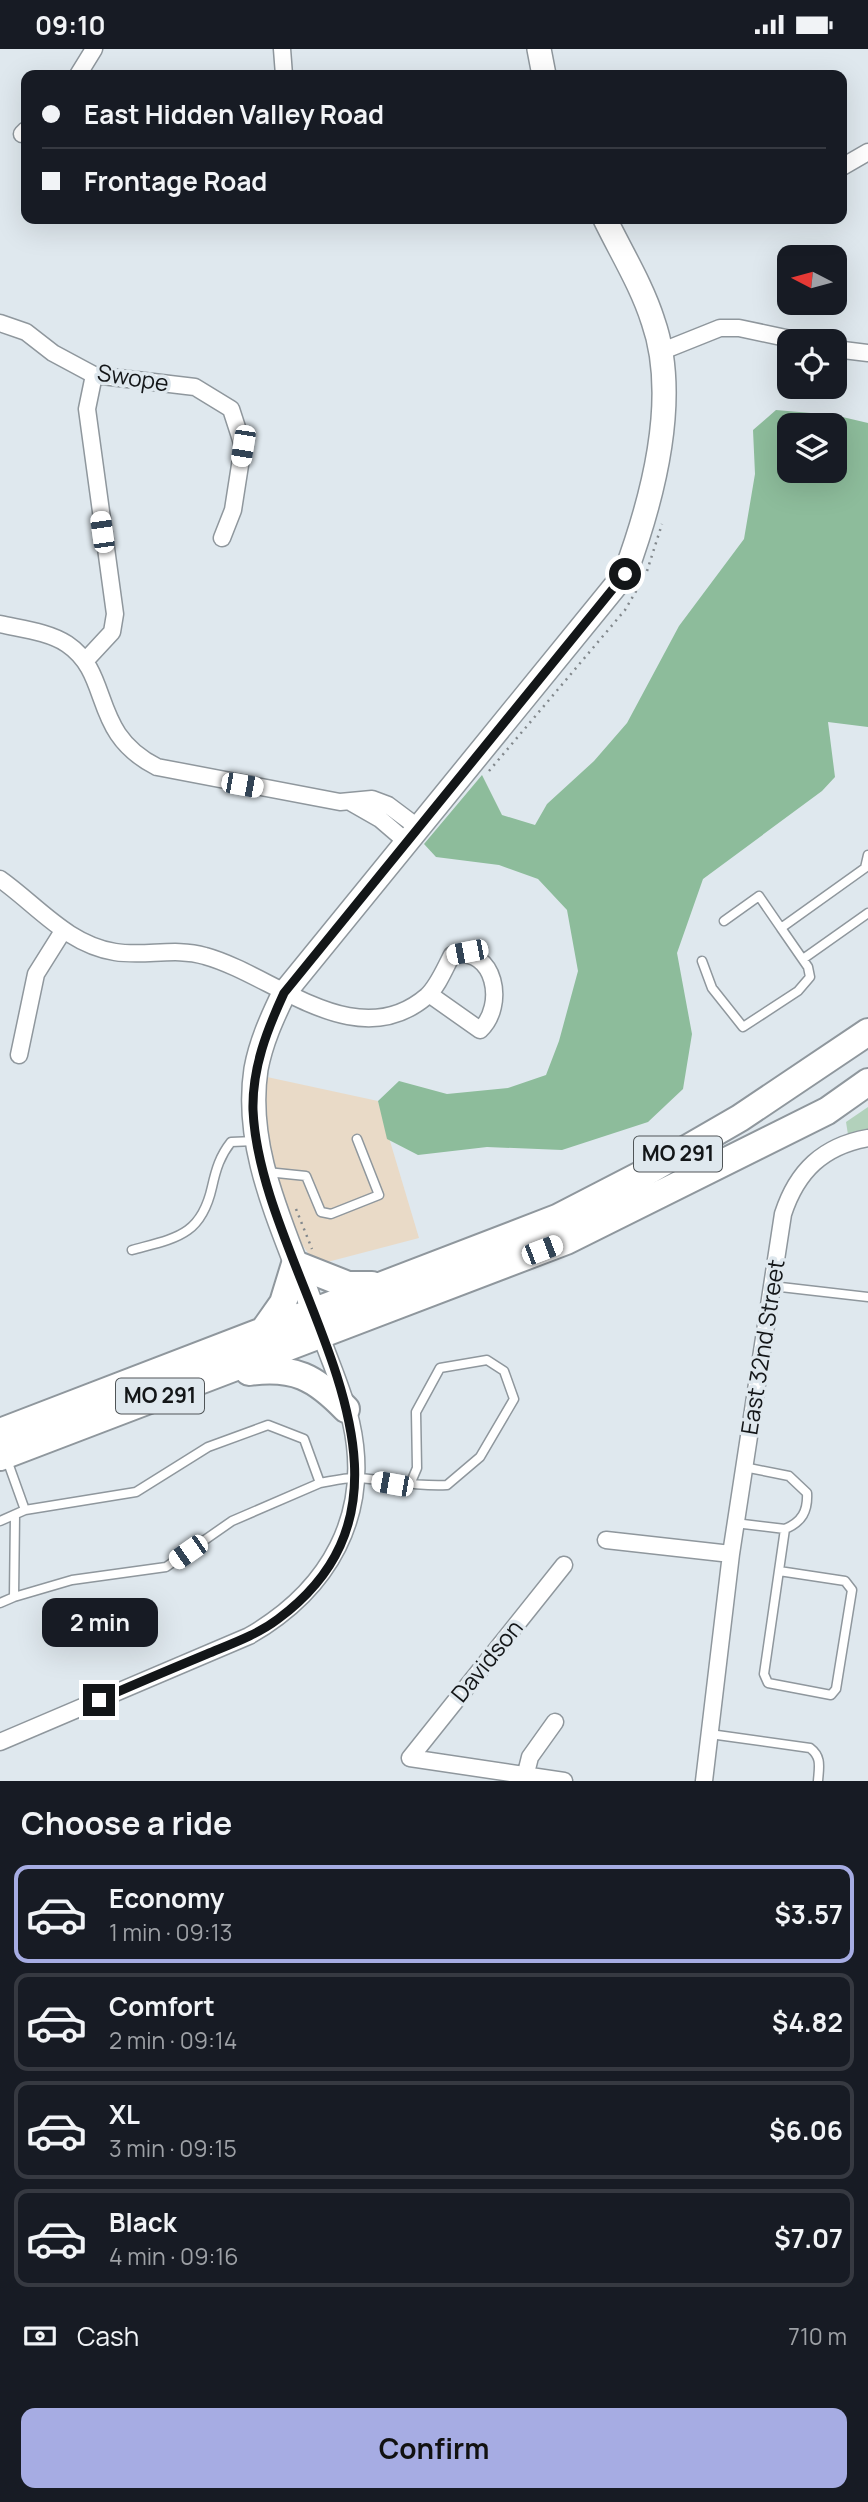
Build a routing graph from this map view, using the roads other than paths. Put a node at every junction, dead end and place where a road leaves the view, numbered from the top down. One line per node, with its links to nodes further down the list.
1 (94, 49): 4 (street)
2 (282, 49): 5 (street)
3 (539, 49): 6 (main road)
4 (81, 70)
5 (285, 70)
6 (543, 70)
7 (868, 152): 8 (street)
8 (847, 164)
9 (607, 224): 13 (main road)
10 (0, 323): 15 (street, Swope)
11 (777, 336): 13 (street)
12 (847, 350): 14 (street)
13 (660, 352): 19 (main road)
14 (868, 353)
15 (94, 375): 16 (street, Swope); 18 (street)
16 (222, 538)
17 (0, 624): 18 (street)
18 (86, 660): 19 (street)
19 (414, 836): 29 (main road)
20 (868, 855): 21 (lane)
21 (866, 872): 25 (lane)
22 (0, 879): 26 (street)
23 (868, 913): 27 (lane)
24 (724, 921): 25 (lane)
25 (781, 927): 27 (lane)
26 (64, 931): 29 (street); 32 (street)
27 (803, 959): 28 (lane)
28 (702, 961)
29 (284, 993): 30 (street); 36 (main road)
30 (429, 994): 30 (street)
31 (868, 1032): 40 (highway, MO 291)
32 (19, 1055)
33 (868, 1082): 43 (highway, MO 291)
34 (868, 1138): 41 (street, East 32nd Street)
35 (357, 1139): 37 (lane)
36 (257, 1140): 37 (main road); 38 (lane)
37 (265, 1172): 39 (main road)
38 (132, 1250)
39 (295, 1264): 40 (highway); 43 (main road); 44 (highway)
40 (394, 1280): 43 (highway, MO 291)
41 (772, 1286): 42 (lane); 48 (street, East 32nd Street)
42 (868, 1297)
43 (317, 1323): 44 (highway, MO 291); 45 (highway, MO 291); 46 (street)
44 (264, 1330): 47 (highway, MO 291)
45 (202, 1381): 46 (highway); 47 (highway, MO 291)
46 (346, 1409): 49 (street)
47 (2, 1448): 52 (lane)
48 (744, 1467): 55 (street, East 32nd Street); 56 (lane)
49 (356, 1478): 50 (lane); 51 (lane); 65 (street)
50 (411, 1482): 50 (lane)
51 (320, 1483): 52 (lane); 61 (lane)
52 (26, 1510): 53 (lane)
53 (15, 1515): 54 (lane); 61 (lane)
54 (0, 1521)
55 (736, 1523): 56 (lane); 58 (street, East 32nd Street)
56 (785, 1529): 60 (lane)
57 (606, 1539): 58 (street)
58 (731, 1555): 64 (street, East 32nd Street)
59 (564, 1565): 66 (street, Davidson)
60 (779, 1571): 60 (lane)
61 (14, 1597): 62 (lane)
62 (0, 1603)
63 (555, 1721): 66 (street)
64 (710, 1734): 68 (street, East 32nd Street); 69 (lane)
65 (0, 1742)
66 (524, 1778): 67 (street)
67 (564, 1781)
68 (704, 1781)
69 (818, 1781)

